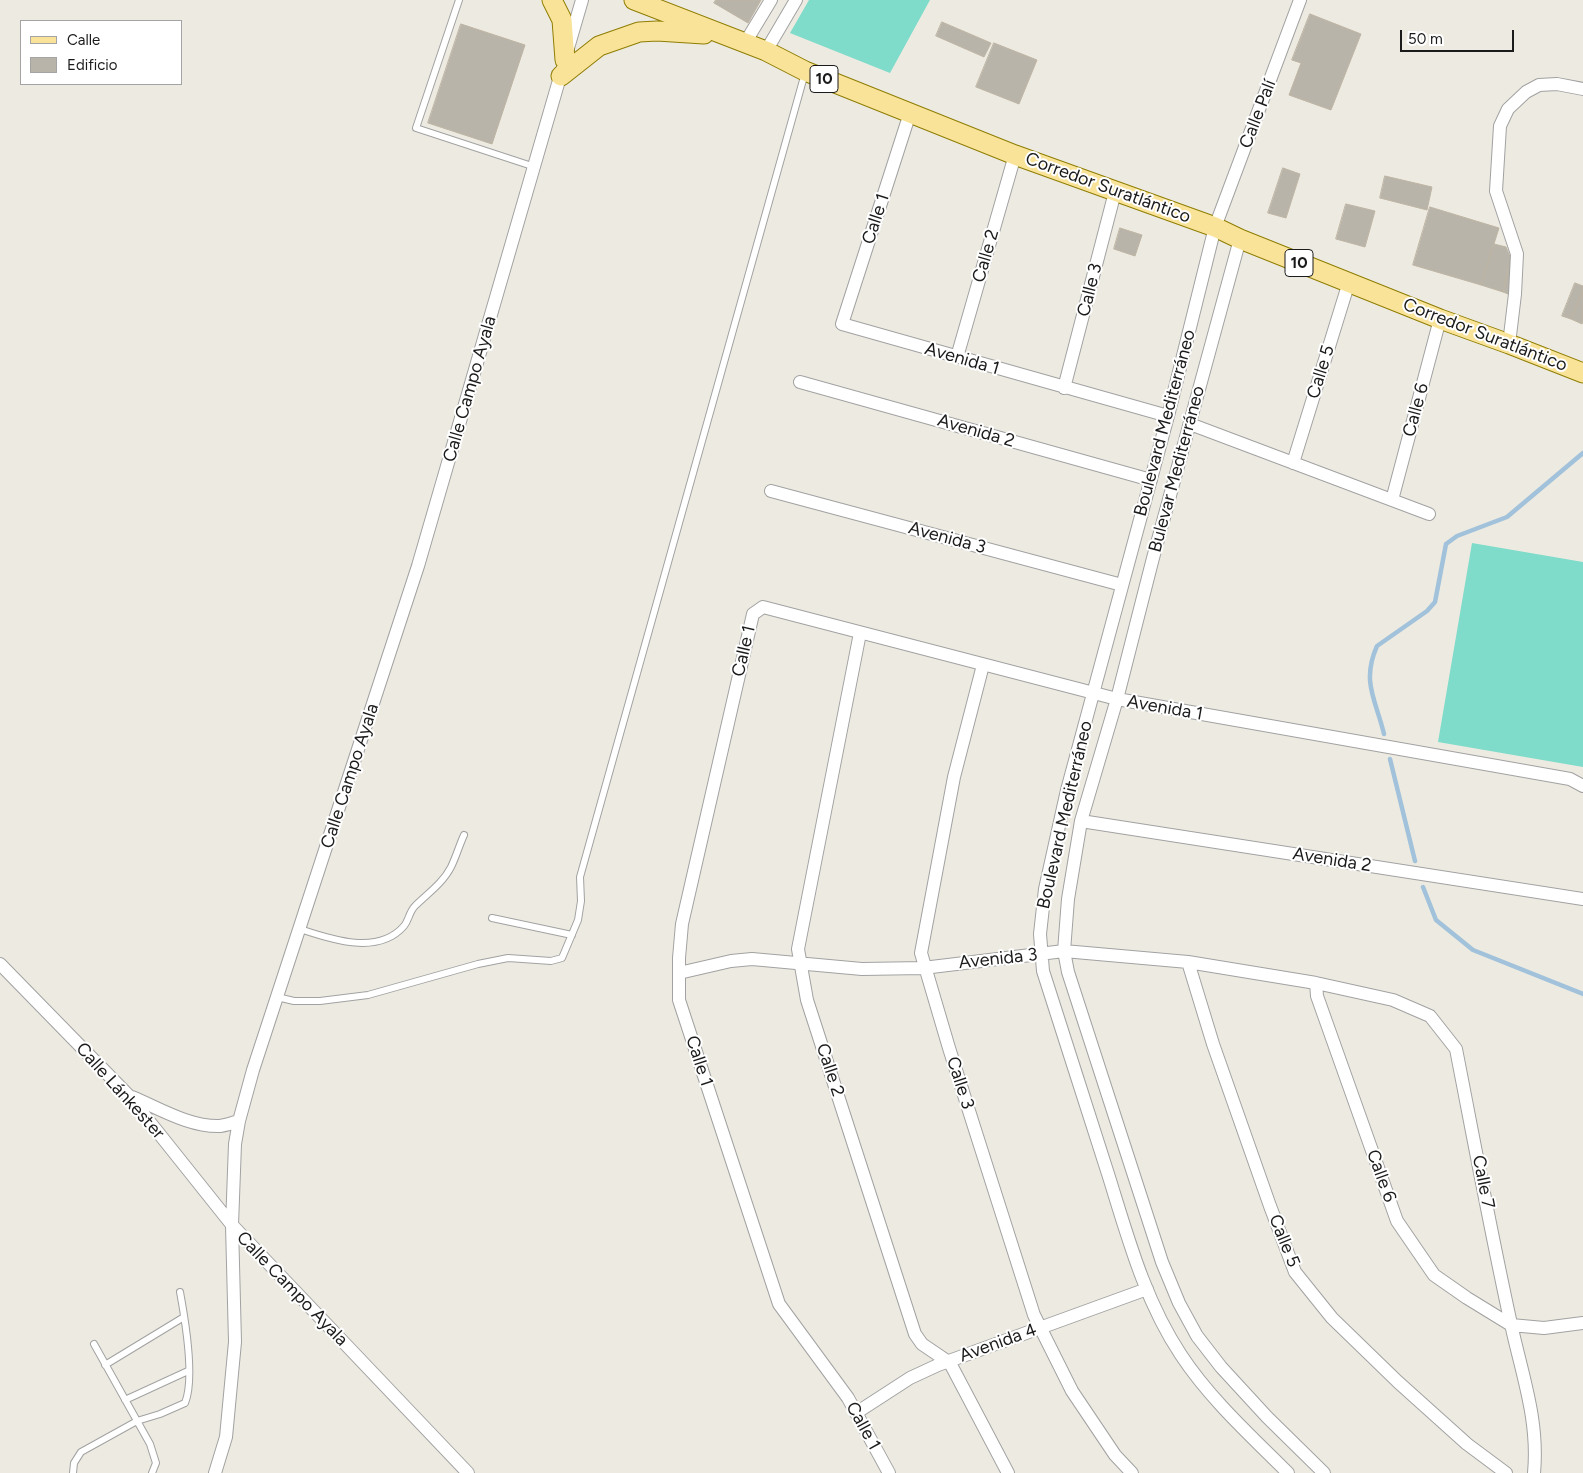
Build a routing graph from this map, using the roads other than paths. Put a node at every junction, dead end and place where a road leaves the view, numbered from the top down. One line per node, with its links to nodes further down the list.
1 (458, 0): 16 (lane)
2 (552, 0): 11 (main road)
3 (582, 0): 11 (street, Calle Campo Ayala)
4 (634, 0): 8 (main road, Corredor Suratlántico / 10)
5 (771, 0): 9 (street)
6 (796, 0): 10 (street)
7 (1300, 0): 18 (street, Calle Palí)
8 (724, 35): 9 (main road, Corredor Suratlántico / 10); 11 (main road)
9 (745, 43): 10 (main road, Corredor Suratlántico / 10)
10 (766, 51): 12 (main road, Corredor Suratlántico / 10)
11 (563, 68): 16 (street, Calle Campo Ayala)
12 (805, 72): 14 (main road, Corredor Suratlántico / 10); 47 (lane)
13 (1583, 89): 23 (street)
14 (910, 113): 15 (main road, Corredor Suratlántico / 10); 22 (street, Calle 1)
15 (1015, 155): 17 (main road, Corredor Suratlántico / 10); 24 (street, Calle 2)
16 (535, 167): 46 (street, Calle Campo Ayala)
17 (1115, 192): 18 (main road, Corredor Suratlántico / 10); 27 (street, Calle 3)
18 (1215, 227): 19 (main road, Corredor Suratlántico / 10); 28 (street, Boulevard Mediterráneo)
19 (1240, 239): 20 (main road, Corredor Suratlántico / 10); 29 (street, Bulevar Mediterráneo)
20 (1349, 282): 21 (main road, Corredor Suratlántico / 10); 30 (street, Calle 5)
21 (1440, 319): 23 (main road, Corredor Suratlántico / 10); 33 (street, Calle 6)
22 (842, 324): 24 (street, Avenida 1)
23 (1509, 344): 25 (main road, Corredor Suratlántico / 10)
24 (957, 357): 27 (street, Avenida 1)
25 (1583, 373)
26 (800, 382): 31 (street, Avenida 2)
27 (1064, 388): 28 (street, Avenida 1)
28 (1168, 416): 31 (street, Boulevard Mediterráneo)
29 (1190, 424): 30 (street); 40 (street, Bulevar Mediterráneo)
30 (1293, 463): 33 (street)
31 (1151, 480): 35 (street, Boulevard Mediterráneo)
32 (771, 491): 35 (street, Avenida 3)
33 (1392, 500): 34 (street)
34 (1429, 514)
35 (1122, 585): 39 (street, Boulevard Mediterráneo)
36 (753, 614): 37 (street, Avenida 1); 54 (street, Calle 1)
37 (860, 633): 38 (street, Avenida 1); 52 (street, Calle 2)
38 (983, 665): 39 (street, Avenida 1); 53 (street, Calle 3)
39 (1093, 693): 40 (street, Avenida 1); 49 (street, Boulevard Mediterráneo)
40 (1118, 699): 41 (street, Avenida 1); 42 (street, Boulevard Mediterráneo)
41 (1583, 786)
42 (1081, 821): 44 (street, Avenida 2); 48 (street, Boulevard Mediterráneo)
43 (464, 835): 46 (lane)
44 (1583, 899)
45 (492, 918): 47 (lane)
46 (300, 929): 56 (street, Calle Campo Ayala)
47 (572, 935): 56 (lane)
48 (1064, 950): 49 (street, Avenida 3); 50 (street, Avenida 3); 81 (street, Boulevard Mediterráneo)
49 (1041, 954): 53 (street, Avenida 3); 60 (street, Boulevard Mediterráneo)
50 (1188, 962): 55 (street, Avenida 3); 82 (street, Calle 5)
51 (0, 964): 57 (street, Calle Lánkester)
52 (800, 964): 53 (street, Avenida 3); 54 (street, Avenida 3); 67 (street, Calle 2)
53 (925, 967): 65 (street, Calle 3)
54 (679, 973): 71 (street, Calle 1)
55 (1316, 983): 64 (street, Calle 6); 64 (street, Calle 7)
56 (278, 997): 58 (street, Calle Campo Ayala)
57 (129, 1096): 58 (street); 59 (street, Calle Lánkester)
58 (238, 1121): 59 (street, Calle Campo Ayala)
59 (232, 1225): 75 (street); 76 (street, Calle Campo Ayala)
60 (1147, 1289): 65 (street, Avenida 4); 80 (street, Boulevard Mediterráneo)
61 (180, 1292): 62 (lane)
62 (184, 1317): 68 (lane); 69 (lane)
63 (1583, 1323): 64 (street)
64 (1511, 1325): 83 (street, Calle 7)
65 (1040, 1328): 67 (street, Avenida 4); 79 (street, Calle 3)
66 (94, 1344): 68 (lane)
67 (948, 1361): 71 (street, Avenida 4); 78 (street, Calle 2)
68 (105, 1365): 70 (lane)
69 (188, 1370): 70 (lane); 72 (lane)
70 (125, 1400): 72 (lane)
71 (856, 1413): 77 (street, Calle 1)
72 (137, 1421): 73 (lane); 74 (lane)
73 (73, 1473)
74 (152, 1473)
75 (215, 1473)
76 (468, 1473)
77 (889, 1473)
78 (1008, 1473)
79 (1132, 1473)
80 (1288, 1473)
81 (1324, 1473)
82 (1506, 1473)
83 (1534, 1473)

